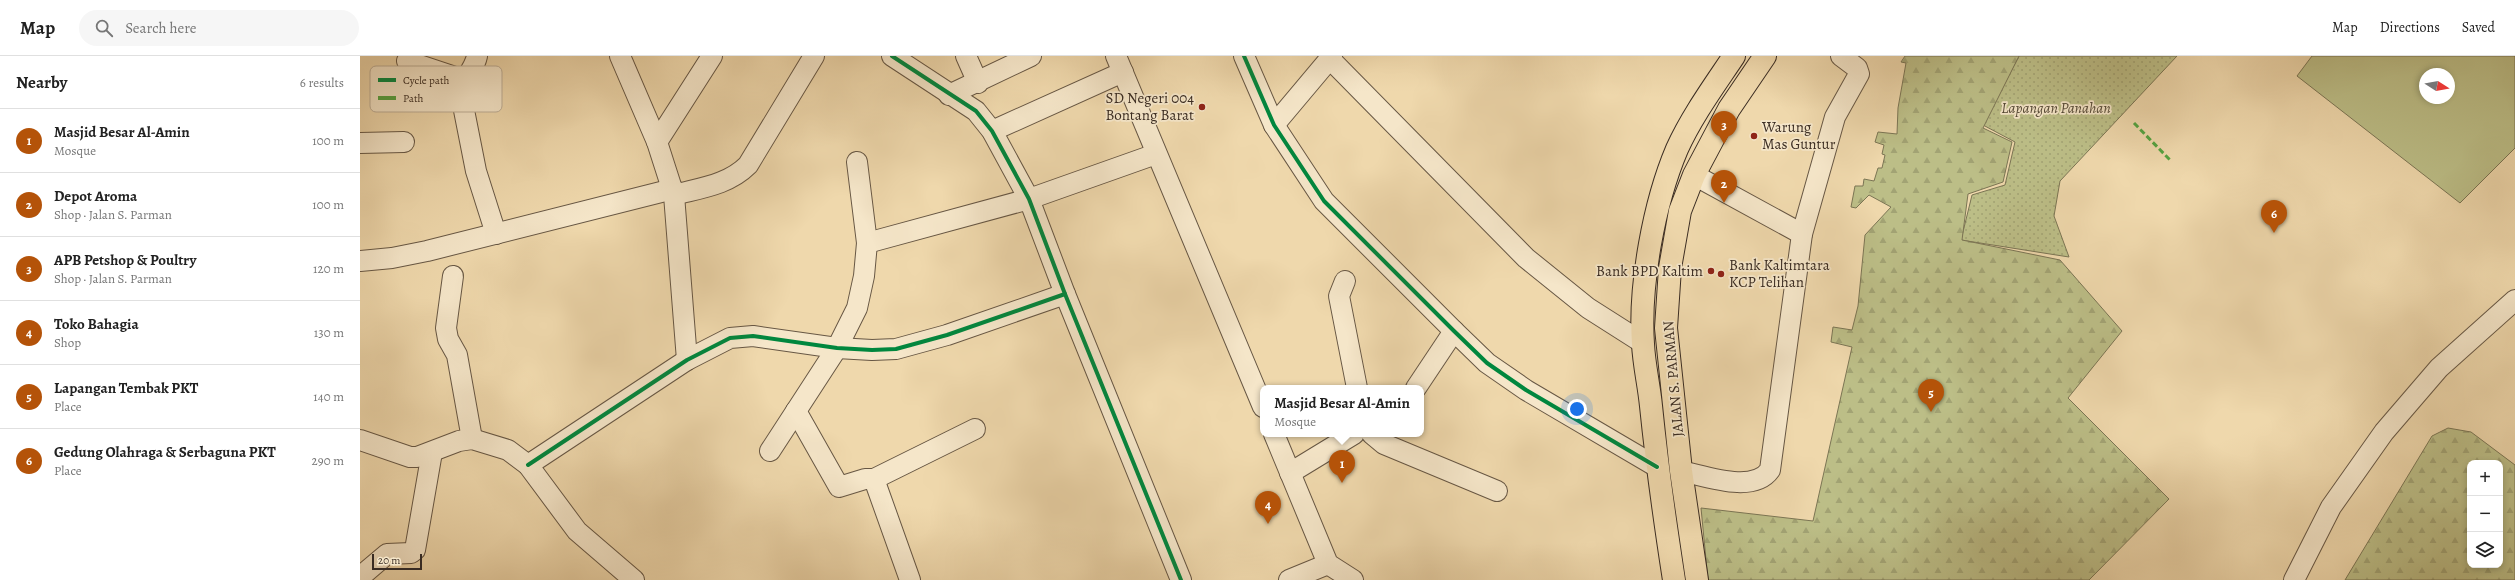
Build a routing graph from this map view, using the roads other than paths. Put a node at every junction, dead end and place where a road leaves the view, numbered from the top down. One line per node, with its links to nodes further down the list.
1 (477, 56): 16 (street)
2 (620, 56): 23 (street)
3 (712, 56): 23 (street)
4 (814, 56): 29 (street)
5 (892, 56): 18 (street)
6 (966, 56): 17 (street)
7 (1031, 56): 17 (street)
8 (1244, 56): 20 (street)
9 (1734, 56): 39 (main road, JALAN S. PARMAN)
10 (1765, 56): 27 (main road, JALAN S. PARMAN)
11 (1841, 56): 31 (street)
12 (1331, 58): 20 (street); 39 (street)
13 (407, 61): 15 (street)
14 (1119, 64): 21 (street); 25 (street)
15 (422, 66)
16 (473, 66)
17 (978, 83): 18 (street)
18 (949, 95): 21 (street)
19 (463, 112): 30 (street)
20 (1274, 124): 38 (street)
21 (992, 131): 28 (street)
22 (404, 142): 24 (street)
23 (657, 142): 29 (street)
24 (360, 143)
25 (1156, 154): 28 (street); 44 (street)
26 (857, 162): 32 (street)
27 (1694, 175): 31 (street); 56 (main road, JALAN S. PARMAN)
28 (1029, 199): 32 (street); 36 (street)
29 (674, 200): 30 (street); 41 (street)
30 (496, 234): 33 (street)
31 (1802, 234): 56 (street)
32 (867, 243): 40 (street)
33 (360, 262)
34 (453, 276): 50 (street)
35 (1345, 281): 42 (street)
36 (1065, 294): 40 (street); 64 (street)
37 (2515, 300): 69 (street)
38 (1454, 331): 43 (street); 55 (street)
39 (1643, 343): 55 (main road, JALAN S. PARMAN)
40 (837, 348): 41 (street); 45 (street)
41 (687, 360): 54 (street)
42 (1356, 385)
43 (1418, 385)
44 (1260, 400)
45 (796, 411): 52 (street); 58 (street)
46 (975, 429): 58 (street)
47 (1275, 437): 57 (street)
48 (1349, 437): 57 (street)
49 (1379, 437): 59 (street)
50 (472, 439): 53 (street); 54 (street)
51 (361, 445): 53 (street)
52 (770, 451)
53 (432, 452): 61 (street)
54 (528, 465): 62 (street)
55 (1657, 467): 67 (main road, JALAN S. PARMAN)
56 (1681, 471): 68 (main road, JALAN S. PARMAN)
57 (1290, 473): 60 (street)
58 (874, 479): 63 (street)
59 (1497, 491)
60 (1328, 564): 65 (street); 66 (street)
61 (360, 577)
62 (634, 580)
63 (910, 580)
64 (1181, 580)
65 (1289, 580)
66 (1353, 580)
67 (1674, 580)
68 (1697, 580)
69 (2294, 580)

